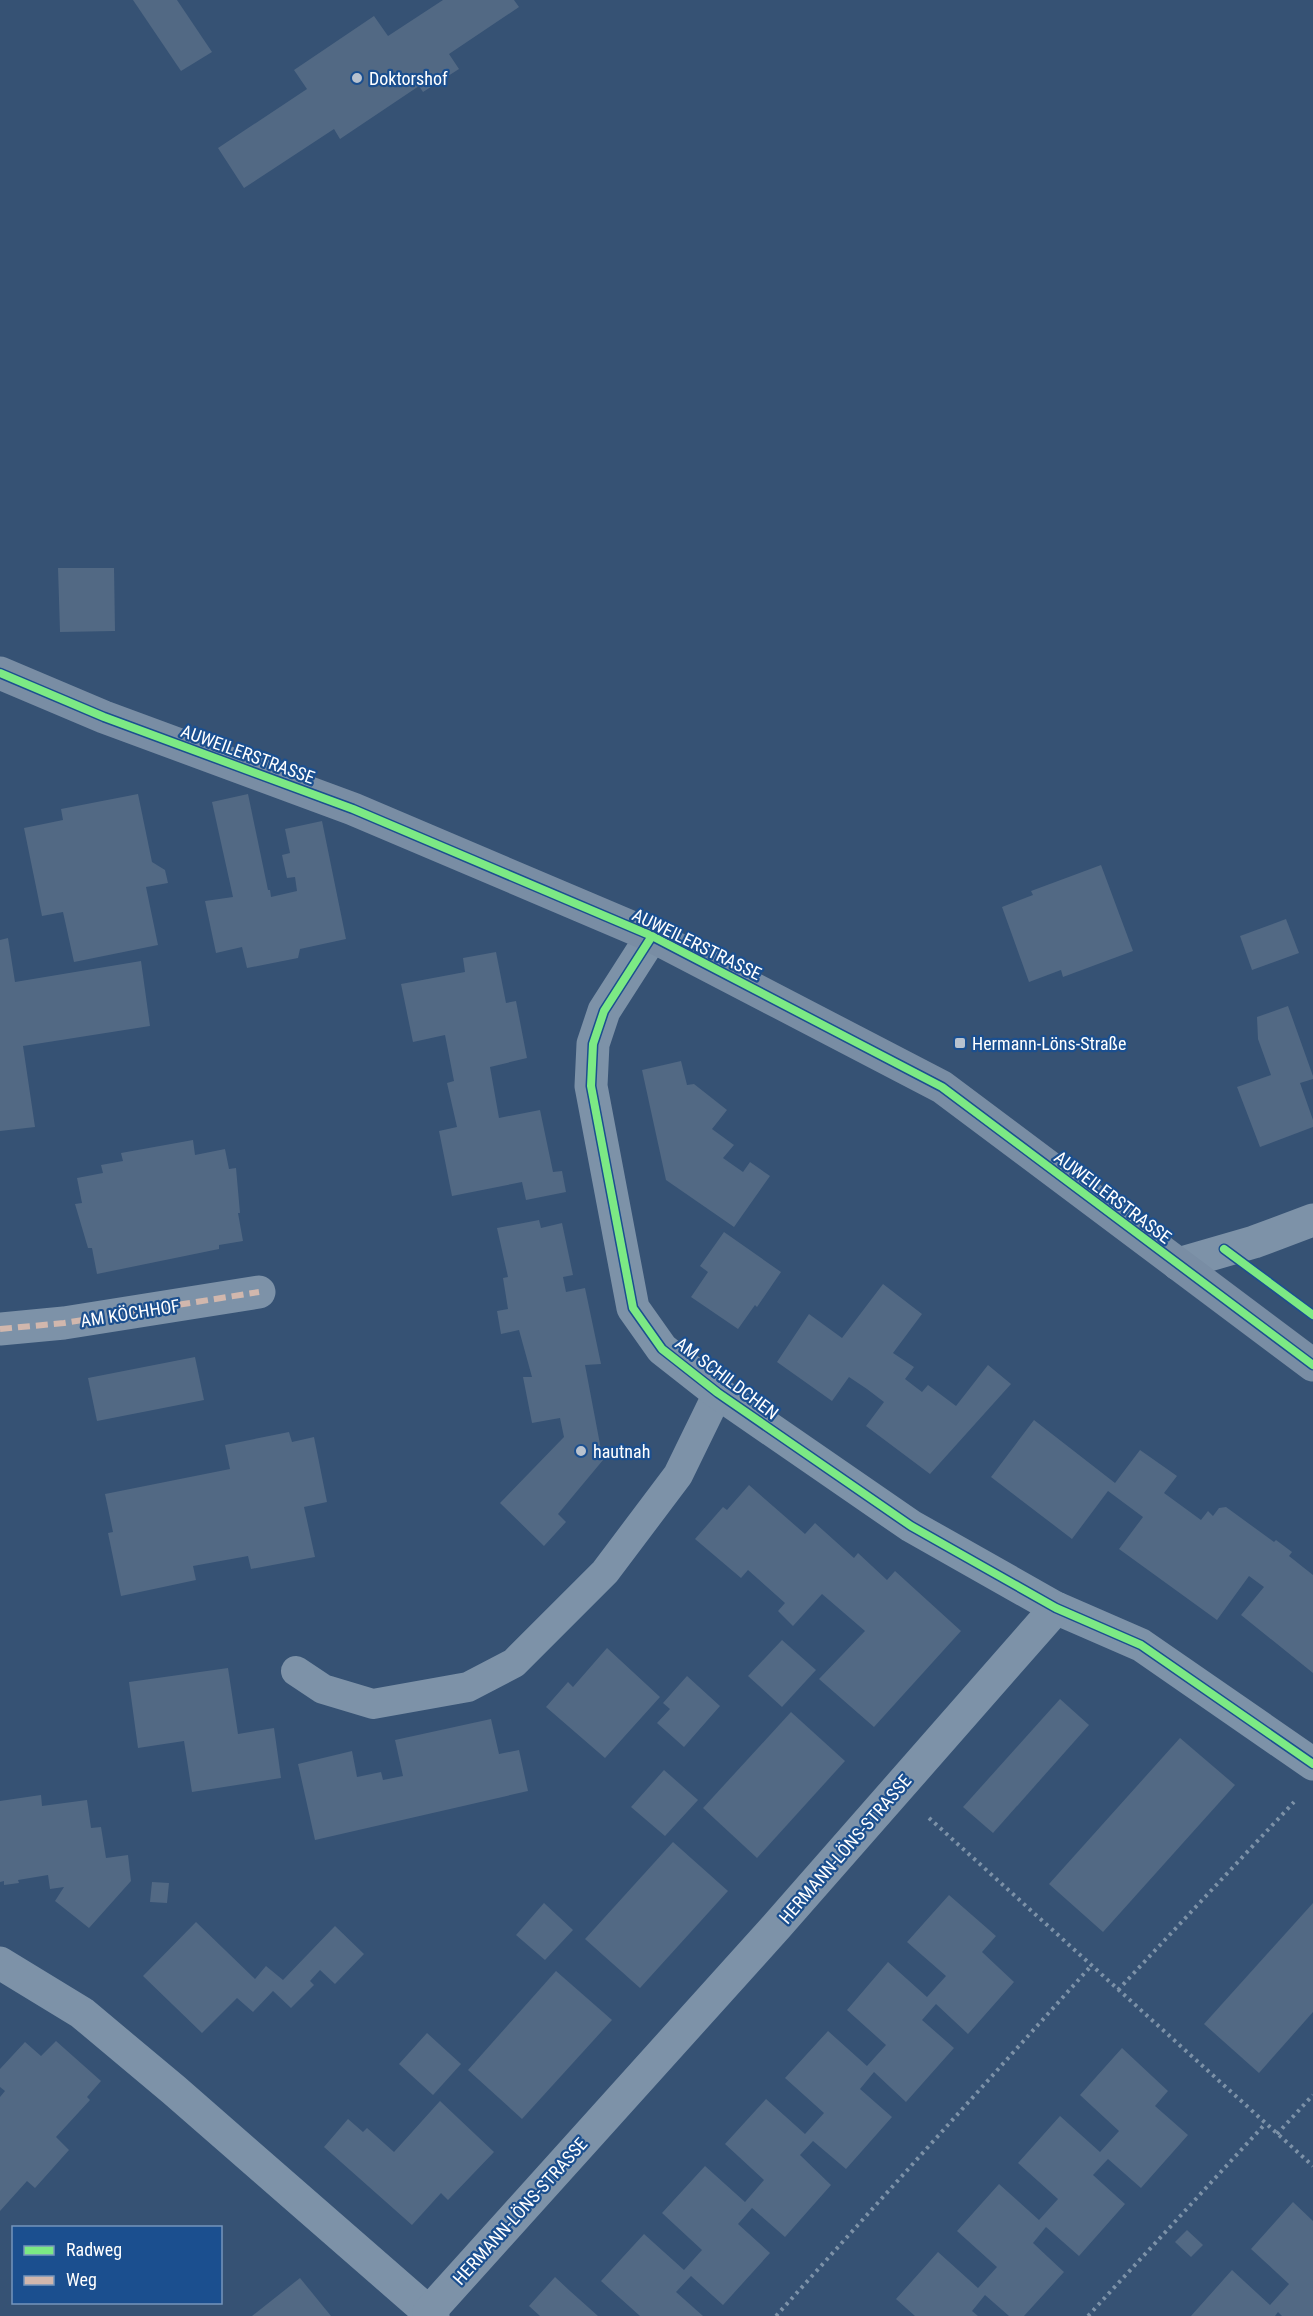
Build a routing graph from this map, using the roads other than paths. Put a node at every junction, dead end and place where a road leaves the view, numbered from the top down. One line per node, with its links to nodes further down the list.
1 (0, 673): 2 (street, AUWEILERSTRASSE)
2 (652, 936): 4 (street, AUWEILERSTRASSE); 8 (street, AM SCHILDCHEN)
3 (1313, 1220): 4 (street)
4 (1178, 1264): 7 (street, AUWEILERSTRASSE)
5 (259, 1292): 6 (street, AM KÖCHHOF)
6 (0, 1329)
7 (1313, 1365)
8 (718, 1393): 9 (street, AM SCHILDCHEN); 10 (lane, AM SCHILDCHEN)
9 (1056, 1608): 11 (street); 13 (street, HERMANN-LÖNS-STRASSE)
10 (296, 1671)
11 (1313, 1764)
12 (0, 1963): 13 (street, HERMANN-LÖNS-STRASSE)
13 (431, 2314)

